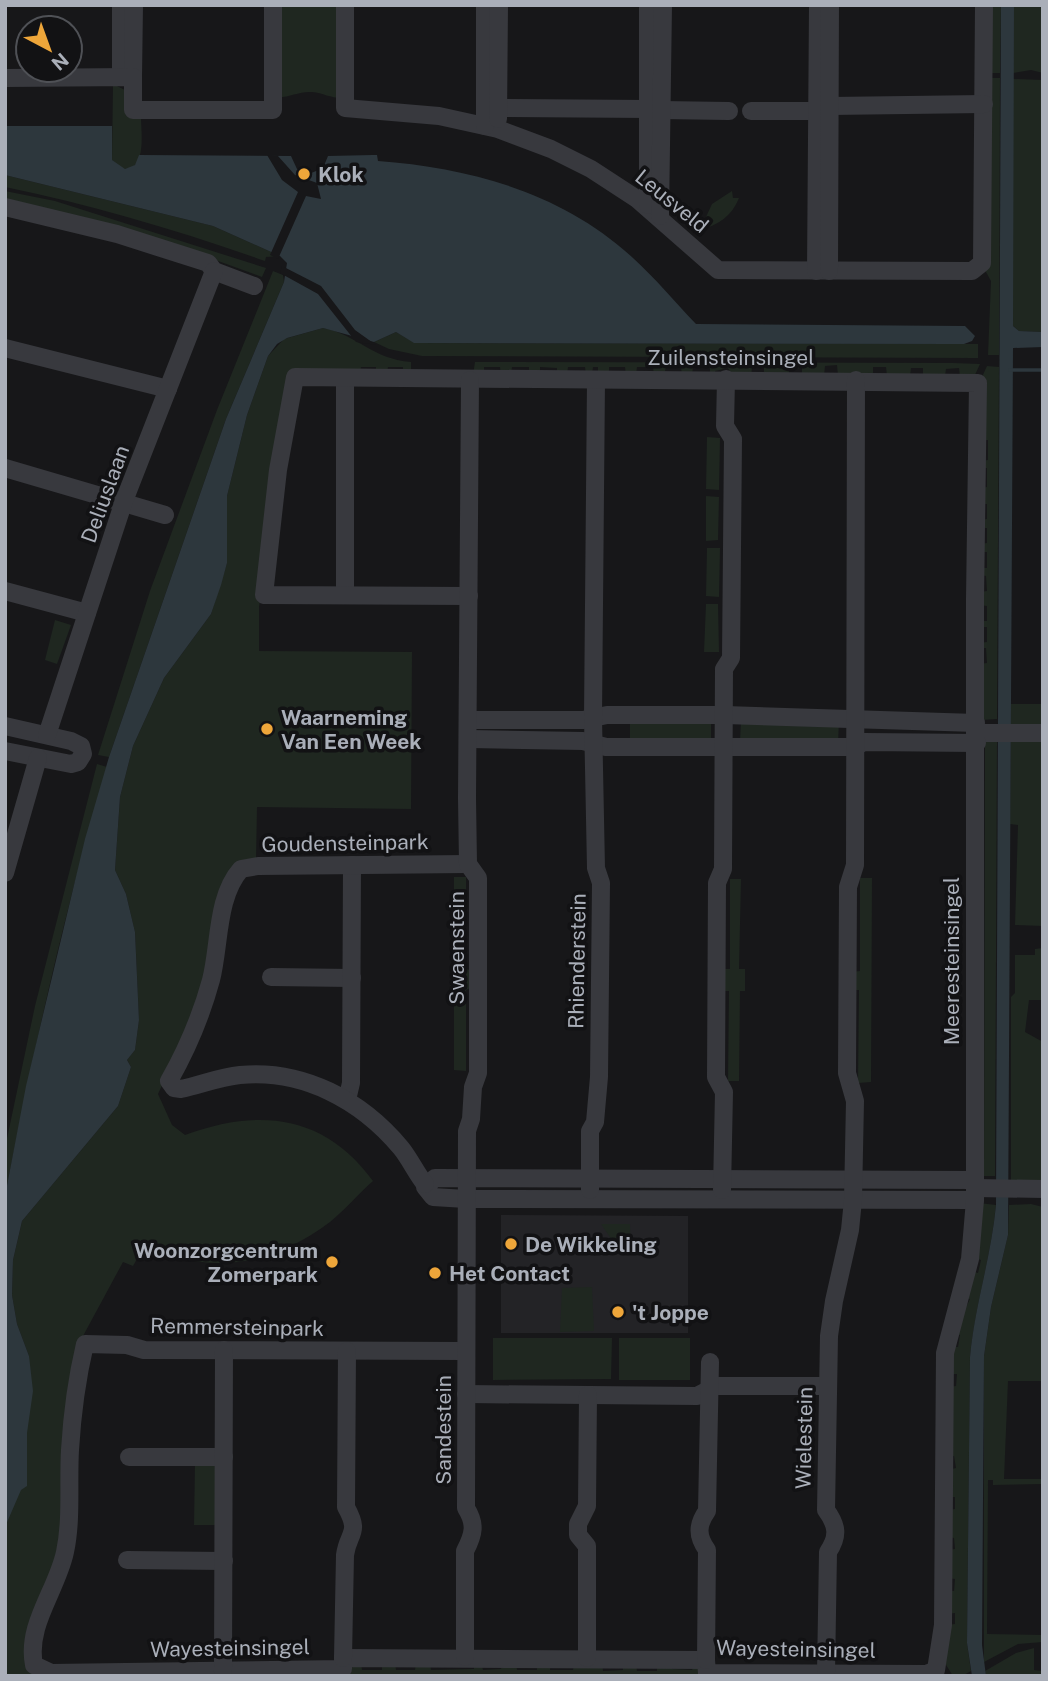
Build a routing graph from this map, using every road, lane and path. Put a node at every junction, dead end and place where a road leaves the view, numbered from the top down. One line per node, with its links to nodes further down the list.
1 (121, 5): 12 (street)
2 (134, 5): 12 (street)
3 (273, 5): 12 (street)
4 (345, 5): 20 (street, Leusveld)
5 (485, 5): 20 (street)
6 (499, 5): 15 (street)
7 (648, 5): 17 (street)
8 (663, 5): 17 (street)
9 (818, 5): 16 (street)
10 (830, 5): 16 (street)
11 (984, 5): 14 (street)
12 (127, 77): 13 (street)
13 (5, 78)
14 (984, 104): 16 (street); 24 (street, Leusveld)
15 (498, 108): 17 (street); 20 (street)
16 (824, 108): 19 (street); 24 (street)
17 (655, 109): 18 (street); 22 (street)
18 (729, 111)
19 (751, 111)
20 (492, 128): 22 (street, Leusveld)
21 (5, 207): 23 (street)
22 (654, 212): 24 (street, Leusveld)
23 (215, 271): 25 (street); 32 (street, Deliuslaan)
24 (822, 271)
25 (254, 286)
26 (5, 348): 32 (street)
27 (345, 378): 29 (street, Zuilensteinsingel); 37 (street); 37 (street, Zuilensteinsingel)
28 (726, 379): 30 (street, Zuilensteinsingel); 31 (street, Zuilensteinsingel); 40 (street)
29 (470, 380): 30 (street, Zuilensteinsingel); 38 (street, Swaenstein)
30 (596, 380): 41 (street, Rhienderstein)
31 (856, 380): 42 (street, Wielestein); 45 (street, Zuilensteinsingel)
32 (168, 389): 34 (street, Deliuslaan)
33 (5, 468): 34 (street)
34 (124, 501): 35 (street); 39 (street, Deliuslaan)
35 (165, 515)
36 (5, 592): 39 (street)
37 (345, 594): 38 (street)
38 (469, 596): 43 (street, Swaenstein)
39 (87, 613): 47 (street, Deliuslaan)
40 (725, 715): 41 (street); 42 (street); 51 (street)
41 (593, 718): 43 (street); 49 (street, Rhienderstein)
42 (856, 719): 45 (street); 50 (street, Wielestein)
43 (470, 720): 48 (street, Swaenstein)
44 (5, 726): 47 (street)
45 (981, 733): 46 (street); 50 (street); 65 (street, Meeresteinsingel)
46 (1043, 733)
47 (47, 735): 53 (street)
48 (470, 739): 49 (street); 54 (street, Swaenstein)
49 (593, 743): 51 (street); 61 (street, Rhienderstein)
50 (855, 747): 51 (street); 62 (street, Wielestein)
51 (724, 748): 63 (street)
52 (5, 751): 53 (street)
53 (38, 758): 56 (street)
54 (468, 864): 55 (street, Goudensteinpark); 60 (street, Swaenstein)
55 (352, 865): 58 (street); 59 (street, Goudensteinpark)
56 (5, 873)
57 (271, 977): 58 (street)
58 (352, 978): 59 (street)
59 (347, 1100): 64 (street)
60 (467, 1178): 61 (street); 64 (street); 67 (street, Swaenstein)
61 (590, 1179): 63 (street); 68 (street, Rhienderstein)
62 (852, 1179): 63 (street); 65 (street); 70 (street, Wielestein)
63 (722, 1180): 69 (street)
64 (425, 1184): 67 (street)
65 (977, 1189): 66 (street); 70 (street); 89 (street, Wayesteinsingel)
66 (1043, 1189)
67 (466, 1199): 68 (street); 73 (street, Sandestein)
68 (590, 1199): 69 (street)
69 (722, 1199): 70 (street)
70 (853, 1200): 75 (street, Wielestein)
71 (224, 1350): 72 (street, Remmersteinpark); 80 (street); 87 (street, Remmersteinpark)
72 (346, 1351): 73 (street, Remmersteinpark); 84 (street)
73 (466, 1351): 77 (street, Sandestein)
74 (710, 1362): 76 (street)
75 (828, 1386): 76 (street); 89 (street, Wielestein)
76 (708, 1390): 78 (street); 86 (street)
77 (466, 1394): 78 (street); 83 (street, Sandestein)
78 (588, 1395): 85 (street)
79 (129, 1457): 80 (street)
80 (224, 1457): 82 (street)
81 (127, 1560): 82 (street)
82 (223, 1562): 88 (street)
83 (465, 1657): 84 (street, Wayesteinsingel); 85 (street, Wayesteinsingel)
84 (343, 1658): 88 (street, Wayesteinsingel)
85 (587, 1658): 86 (street, Wayesteinsingel)
86 (706, 1660): 89 (street, Wayesteinsingel)
87 (34, 1665): 88 (street, Wayesteinsingel)
88 (223, 1672)
89 (826, 1673)

